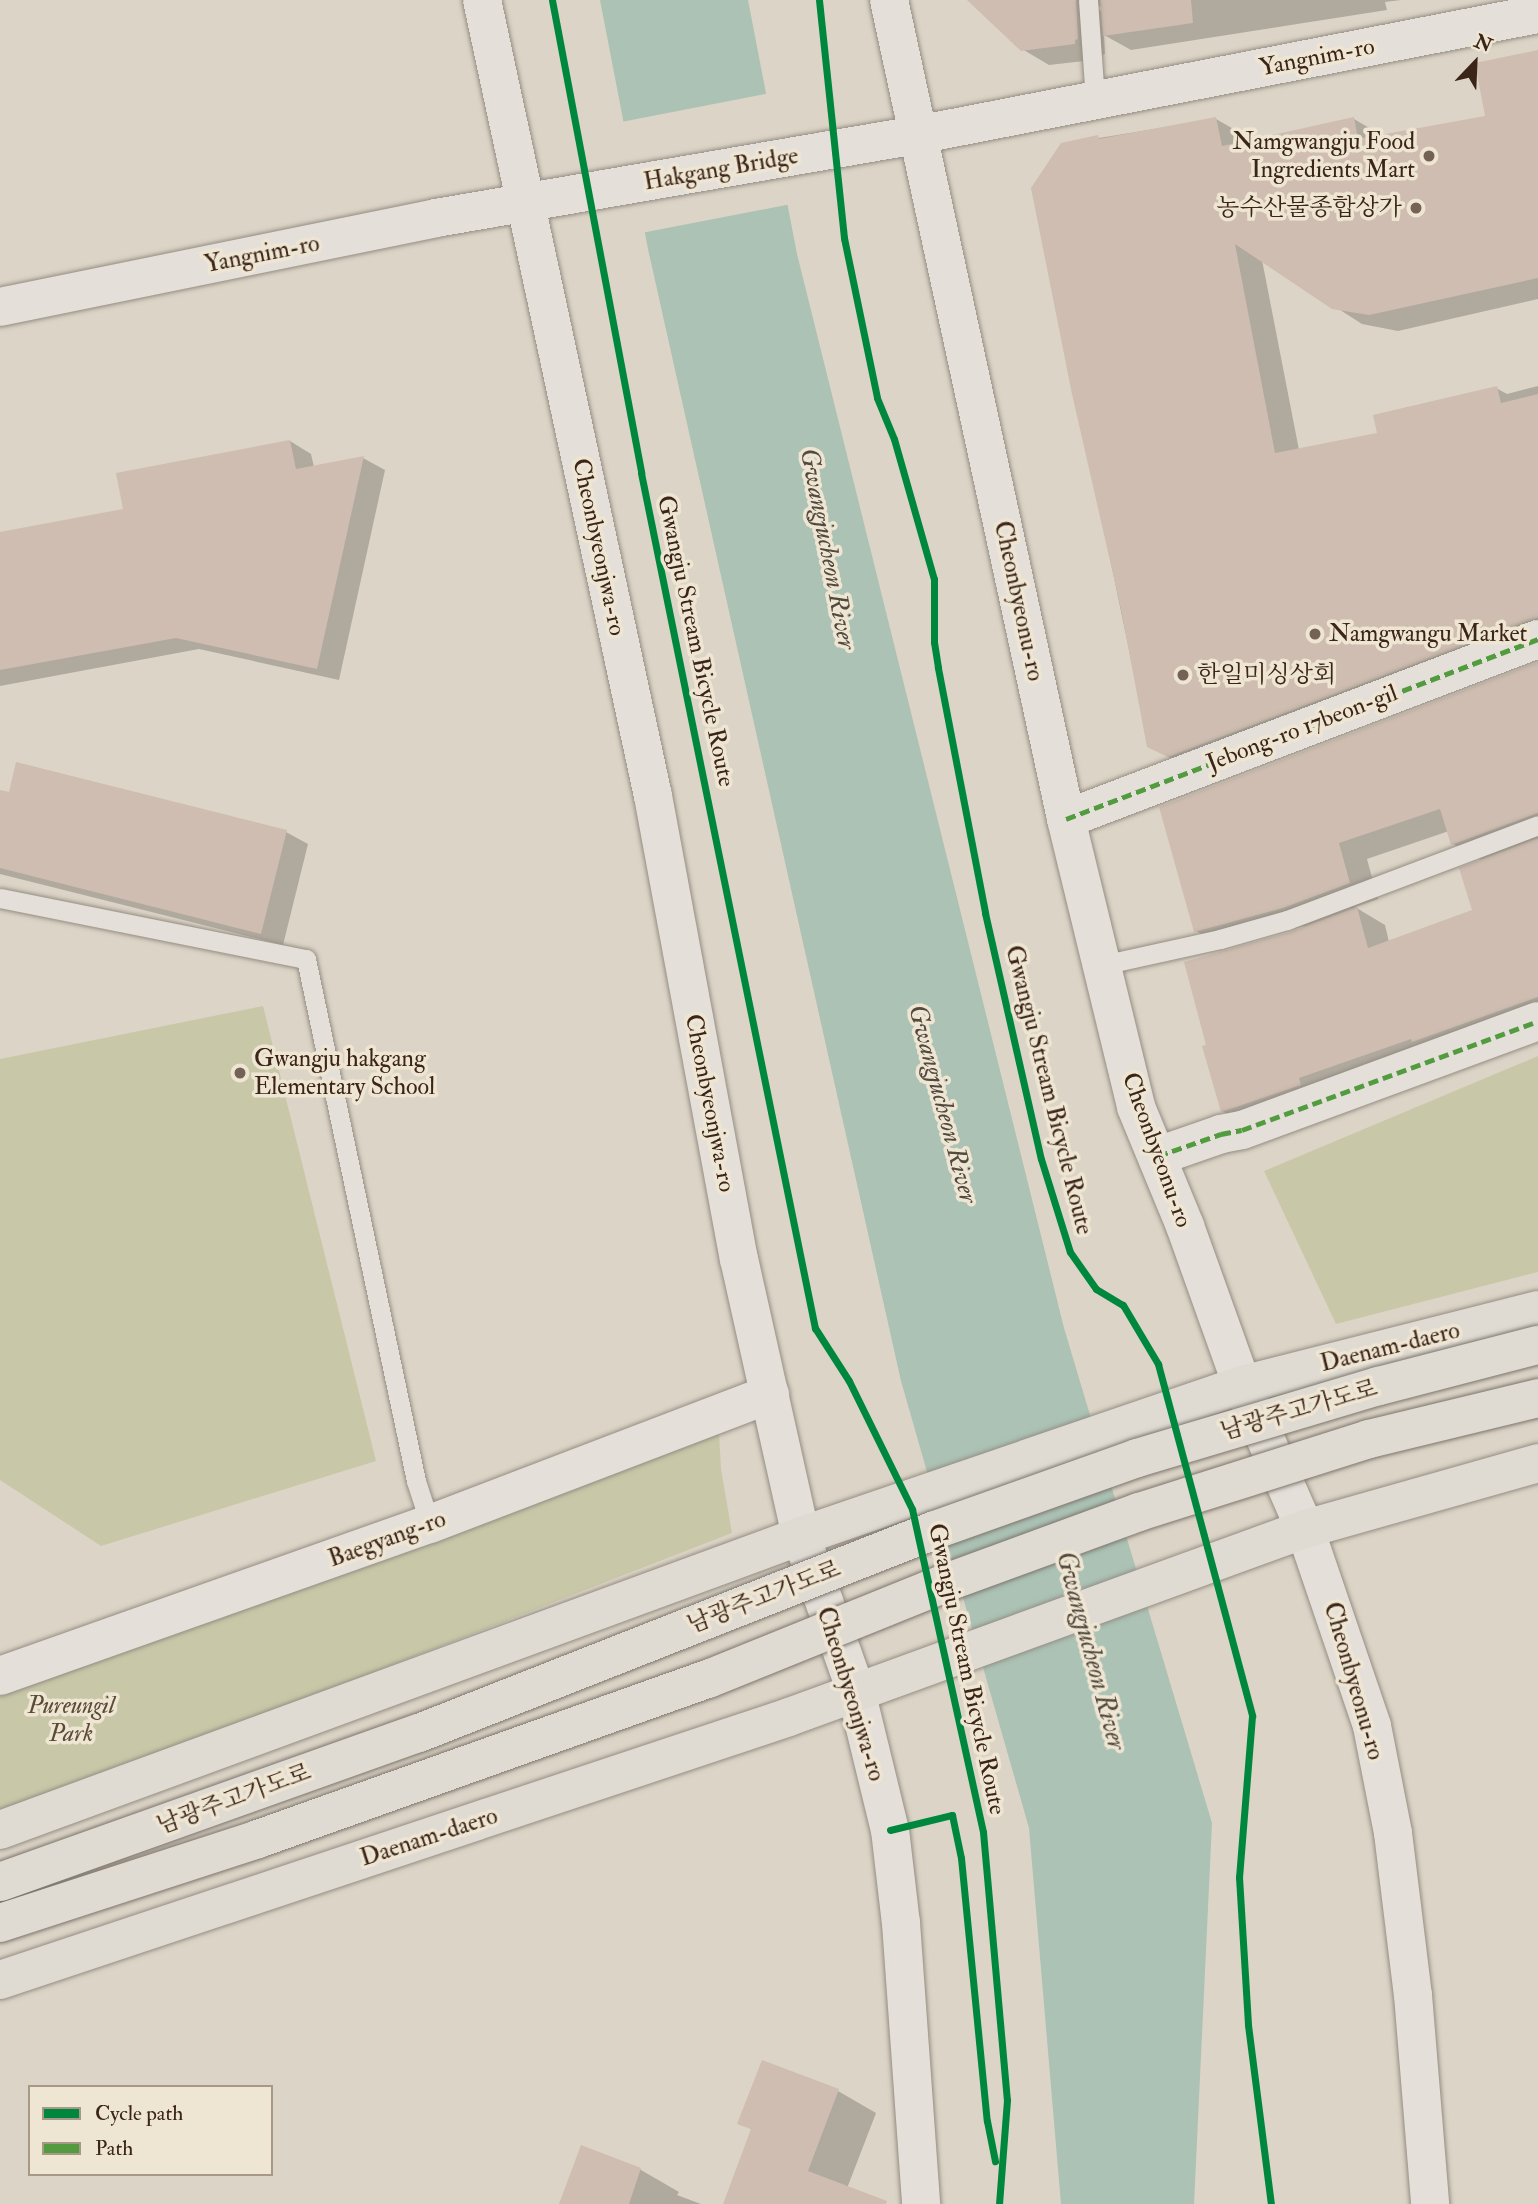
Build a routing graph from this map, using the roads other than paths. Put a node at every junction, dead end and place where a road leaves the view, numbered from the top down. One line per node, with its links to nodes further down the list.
1 (482, 0): 7 (street, Cheonbyeonjwa-ro)
2 (889, 0): 6 (street, Cheonbyeonu-ro)
3 (1088, 0): 5 (lane)
4 (1538, 14): 5 (street, Yangnim-ro)
5 (1095, 100): 6 (street, Yangnim-ro)
6 (917, 135): 7 (street, Hakgang Bridge); 10 (street, Cheonbyeonu-ro)
7 (525, 204): 8 (street, Yangnim-ro); 19 (street, Cheonbyeonjwa-ro)
8 (0, 307)
9 (1538, 639): 10 (street, Jebong-ro 17beon-gil)
10 (1066, 818): 13 (street, Cheonbyeonu-ro)
11 (1538, 825): 13 (lane)
12 (0, 898): 22 (lane)
13 (1102, 965): 15 (street, Cheonbyeonu-ro)
14 (1538, 1021): 15 (street)
15 (1158, 1156): 18 (street, Cheonbyeonu-ro)
16 (1538, 1310): 18 (main road, Daenam-daero)
17 (1538, 1345): 28 (main road, 남광주고가도로, bridge)
18 (1242, 1385): 23 (street, Cheonbyeonu-ro); 24 (main road, Daenam-daero)
19 (770, 1394): 22 (street, Baegyang-ro); 24 (street, Cheonbyeonjwa-ro)
20 (1538, 1398): 29 (main road, 남광주고가도로, bridge)
21 (1538, 1463): 23 (main road)
22 (430, 1524): 25 (street, Baegyang-ro)
23 (1305, 1529): 26 (main road, Daenam-daero); 32 (street, Cheonbyeonu-ro)
24 (801, 1536): 26 (street, Cheonbyeonjwa-ro); 27 (main road)
25 (0, 1676)
26 (856, 1691): 30 (main road, Daenam-daero); 31 (street, Cheonbyeonjwa-ro)
27 (0, 1830)
28 (0, 1881)
29 (0, 1923)
30 (0, 1980)
31 (921, 2204)
32 (1430, 2204)

